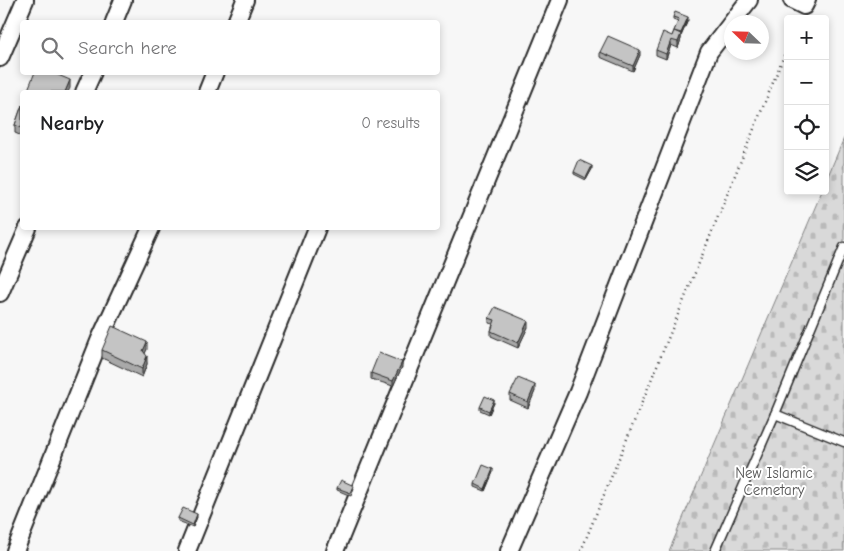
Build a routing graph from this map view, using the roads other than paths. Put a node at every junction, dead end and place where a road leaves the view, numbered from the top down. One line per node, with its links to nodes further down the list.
1 (25, 0): 10 (street)
2 (123, 0): 8 (street)
3 (246, 0): 9 (street)
4 (560, 0): 24 (street)
5 (749, 0): 25 (street)
6 (792, 0): 7 (street)
7 (807, 0)
8 (115, 20)
9 (237, 20)
10 (0, 58)
11 (92, 75): 13 (street)
12 (214, 75): 14 (street)
13 (85, 90)
14 (208, 90)
15 (27, 230): 19 (street)
16 (150, 230): 22 (street)
17 (316, 230): 23 (street)
18 (844, 247): 20 (lane)
19 (0, 293)
20 (775, 414): 21 (lane); 26 (lane)
21 (844, 442)
22 (16, 551)
23 (187, 551)
24 (335, 551)
25 (509, 551)
26 (714, 551)

